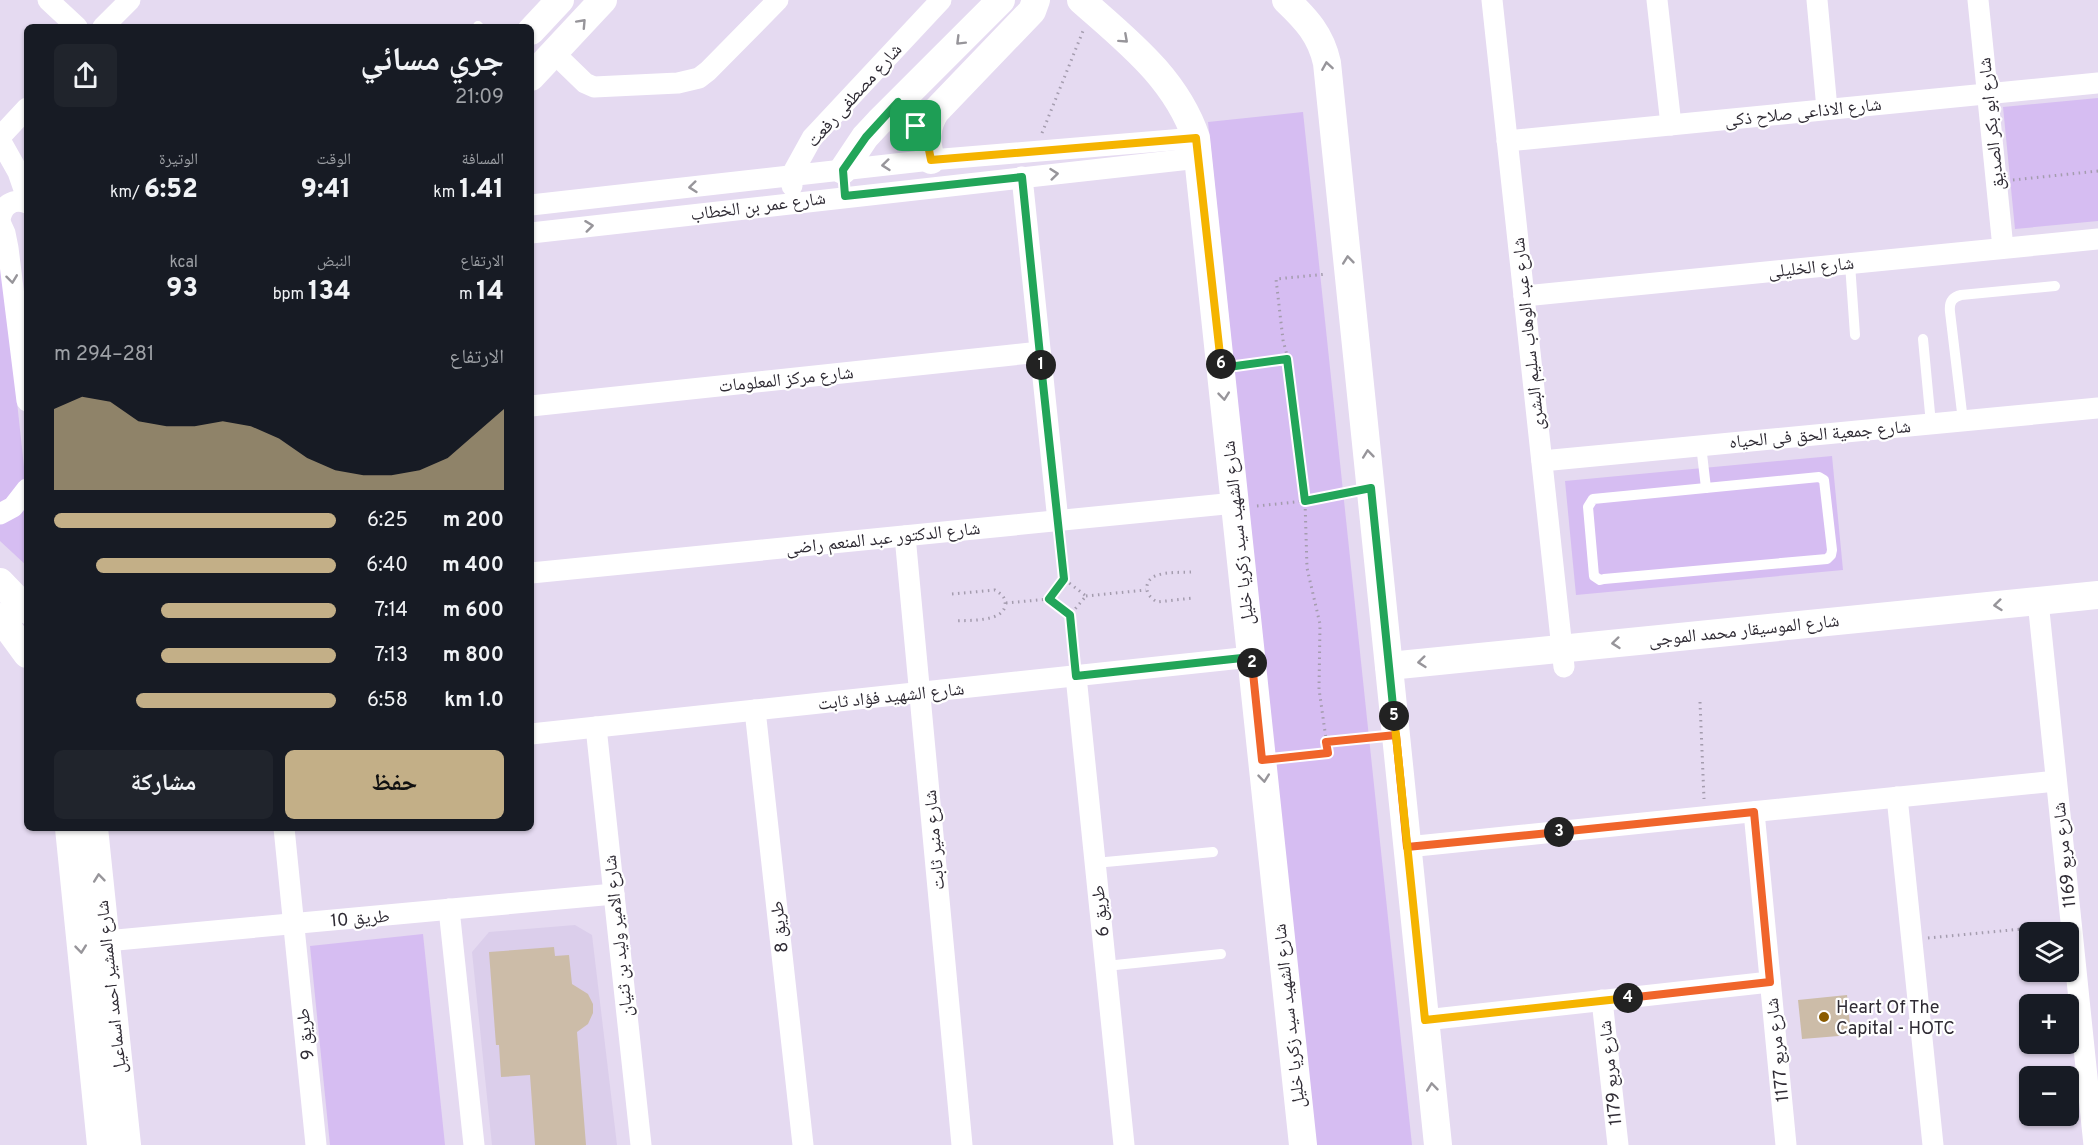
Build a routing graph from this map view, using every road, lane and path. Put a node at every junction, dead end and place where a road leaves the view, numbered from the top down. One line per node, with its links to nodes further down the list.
1 (48, 0): 15 (street)
2 (129, 0): 16 (street)
3 (560, 0): 17 (street)
4 (603, 0): 18 (street, one-way to 4)
5 (778, 0): 18 (street)
6 (941, 0): 33 (street, شارع مصطفى رفعت)
7 (1001, 0): 22 (street, شارع مصطفى رفعت, one-way to 22)
8 (1036, 0): 26 (street)
9 (1286, 0): 46 (street, one-way to 9)
10 (1492, 0): 28 (street, شارع عبد الوهاب سليم البشرى)
11 (1657, 0): 25 (street)
12 (1817, 0): 23 (street)
13 (1978, 0): 21 (street, شارع ابو بكر الصديق)
14 (1086, 5): 29 (street, شارع الشهيد سيد زكريا خليل, one-way to 29); 30 (path)
15 (74, 24)
16 (107, 24)
17 (534, 28)
18 (554, 53): 19 (street)
19 (534, 74)
20 (2098, 83): 21 (street, شارع الاذاعى صلاح ذكى)
21 (1988, 94): 23 (street, شارع الاذاعى صلاح ذكى); 35 (street, شارع ابو بكر الصديق)
22 (898, 102): 26 (street); 36 (street, شارع مصطفى رفعت)
23 (1827, 109): 25 (street, شارع الاذاعى صلاح ذكى)
24 (24, 111): 27 (street)
25 (1671, 125): 28 (street, شارع الاذاعى صلاح ذكى)
26 (927, 130): 31 (street)
27 (0, 138): 37 (street)
28 (1507, 141): 48 (street, شارع عبد الوهاب سليم البشرى)
29 (1197, 148): 30 (street, شارع عمر بن الخطاب); 34 (street, شارع عمر بن الخطاب, one-way to 29); 53 (street, شارع الشهيد سيد زكريا خليل)
30 (1035, 152): 31 (street, شارع عمر بن الخطاب)
31 (931, 160): 36 (street, شارع عمر بن الخطاب, one-way to 36)
32 (2098, 171): 35 (path)
33 (790, 176): 36 (street, شارع عمر بن الخطاب); 39 (street); 40 (street, شارع عمر بن الخطاب, one-way to 40)
34 (1022, 177): 36 (street, شارع عمر بن الخطاب); 51 (street)
35 (1996, 182): 44 (street, شارع ابو بكر الصديق)
36 (844, 183): 39 (street, شارع عمر بن الخطاب)
37 (24, 189)
38 (24, 202): 41 (street)
39 (793, 202): 42 (street, شارع عمر بن الخطاب, one-way to 39)
40 (534, 205)
41 (0, 221): 54 (street, one-way to 54)
42 (534, 233)
43 (2098, 239): 44 (street, شارع الخليلى)
44 (2003, 248): 45 (street, شارع الخليلى)
45 (1850, 264): 48 (street, شارع الخليلى); 49 (lane)
46 (1349, 273): 52 (path); 61 (street, one-way to 46)
47 (2055, 286): 57 (lane)
48 (1524, 296): 60 (street, شارع عبد الوهاب سليم البشرى)
49 (1855, 334)
50 (1923, 339): 58 (lane)
51 (1040, 352): 55 (street, شارع مركز المعلومات); 67 (street)
52 (1287, 359): 53 (path); 64 (path)
53 (1221, 368): 65 (street, شارع الشهيد سيد زكريا خليل, one-way to 65)
54 (24, 377)
55 (534, 406)
56 (2098, 408): 57 (street, شارع جمعية الحق فى الحياه)
57 (1963, 421): 58 (street, شارع جمعية الحق فى الحياه)
58 (1931, 423): 59 (street, شارع جمعية الحق فى الحياه)
59 (1701, 445): 60 (street, شارع جمعية الحق فى الحياه); 62 (lane)
60 (1542, 460): 88 (street, شارع عبد الوهاب سليم البشرى)
61 (1371, 488): 64 (path); 89 (street)
62 (1706, 488): 62 (lane)
63 (24, 496): 66 (street)
64 (1305, 501): 65 (path); 97 (path)
65 (1235, 506): 67 (street, شارع الدكتور عبد المنعم راضى); 87 (street, شارع الشهيد سيد زكريا خليل)
66 (0, 514)
67 (1058, 521): 68 (street, شارع الدكتور عبد المنعم راضى); 71 (path)
68 (905, 536): 70 (street, شارع الدكتور عبد المنعم راضى); 91 (street, شارع منير ثابت)
69 (1191, 572): 73 (path)
70 (534, 573)
71 (1064, 579): 76 (path); 78 (path)
72 (0, 582): 80 (street)
73 (1147, 590): 76 (path); 77 (path)
74 (952, 594): 79 (path)
75 (2098, 595): 81 (street, شارع الموسيقار محمد الموجى)
76 (1086, 596): 83 (path)
77 (1193, 598)
78 (1049, 599): 79 (path); 83 (path)
79 (1005, 603): 85 (path)
80 (24, 607)
81 (2039, 610): 82 (street, شارع الموسيقار محمد الموجى); 88 (street, شارع الموسيقار محمد الموجى); 99 (street, شارع مربع 1169)
82 (2098, 614)
83 (1070, 615): 90 (path)
84 (0, 617): 86 (street)
85 (955, 621)
86 (24, 650)
87 (1251, 657): 90 (street, شارع الشهيد فؤاد ثابت); 98 (street, شارع الشهيد سيد زكريا خليل)
88 (1563, 658): 89 (street, شارع الموسيقار محمد الموجى)
89 (1390, 675): 96 (street)
90 (1076, 676): 91 (street, شارع الشهيد فؤاد ثابت); 108 (street, طريق 6)
91 (920, 692): 93 (street, شارع الشهيد فؤاد ثابت); 129 (street, شارع منير ثابت)
92 (1700, 702): 102 (path)
93 (755, 710): 94 (street, شارع الشهيد فؤاد ثابت); 128 (street, طريق 8)
94 (596, 727): 95 (street, شارع الشهيد فؤاد ثابت); 109 (street, شارع الامير وليد بن ثنيان)
95 (534, 734)
96 (1396, 735): 97 (path); 106 (street)
97 (1326, 742): 98 (path)
98 (1262, 760): 131 (street, شارع الشهيد سيد زكريا خليل, one-way to 131)
99 (2056, 781): 100 (street); 111 (street, شارع مربع 1169)
100 (1897, 797): 101 (street); 114 (street)
101 (1754, 812): 102 (street); 119 (street, شارع مربع 1177)
102 (1705, 817): 106 (street)
103 (69, 831): 123 (street, شارع المشير احمد اسماعيل, one-way to 123)
104 (94, 831): 115 (street, شارع المشير احمد اسماعيل, one-way to 104)
105 (284, 831): 112 (street, طريق 9)
106 (1407, 847): 121 (street)
107 (1213, 852): 108 (lane)
108 (1095, 863): 117 (street, طريق 6)
109 (614, 894): 110 (street, طريق 10); 127 (street, شارع الامير وليد بن ثنيان)
110 (449, 909): 112 (street, طريق 10); 126 (street)
111 (2070, 922)
112 (294, 924): 115 (street, طريق 10); 125 (street, طريق 9)
113 (2019, 929): 114 (path)
114 (1912, 939): 135 (street)
115 (106, 941): 124 (street, شارع المشير احمد اسماعيل)
116 (1221, 954): 117 (lane)
117 (1106, 966): 130 (street, طريق 6)
118 (2079, 981): 122 (street, شارع مربع 1169)
119 (1770, 982): 120 (street); 134 (street, شارع مربع 1177)
120 (1602, 1000): 121 (street); 133 (street, شارع مربع 1179)
121 (1425, 1020): 132 (street, one-way to 121)
122 (2092, 1064): 136 (street, شارع مربع 1169)
123 (101, 1145)
124 (127, 1145)
125 (316, 1145)
126 (474, 1145)
127 (641, 1145)
128 (803, 1145)
129 (962, 1145)
130 (1124, 1145)
131 (1303, 1145)
132 (1438, 1145)
133 (1618, 1145)
134 (1786, 1145)
135 (1934, 1145)
136 (2094, 1145)

